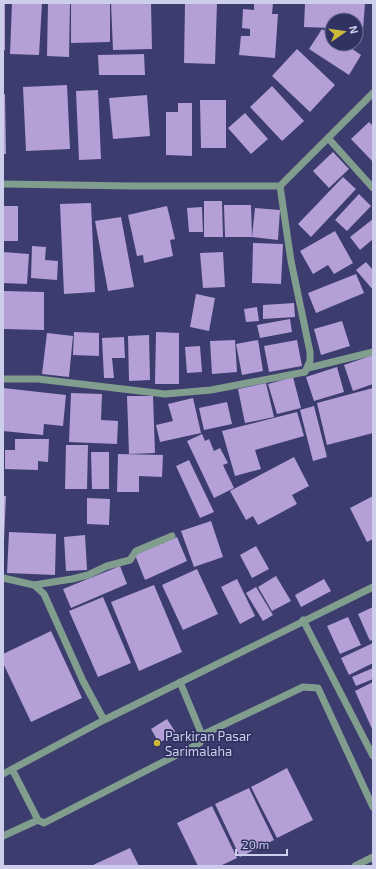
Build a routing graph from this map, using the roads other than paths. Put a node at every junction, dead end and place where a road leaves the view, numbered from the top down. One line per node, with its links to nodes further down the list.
1 (373, 93): 2 (street)
2 (328, 138): 4 (street); 5 (street)
3 (3, 184): 4 (street)
4 (280, 186): 7 (street)
5 (373, 188)
6 (373, 352): 7 (street)
7 (308, 368): 8 (street)
8 (3, 379)
9 (172, 536): 11 (street)
10 (3, 578): 11 (street)
11 (34, 585): 15 (street)
12 (373, 587): 13 (street)
13 (304, 620): 14 (street); 17 (street)
14 (180, 682): 15 (street); 16 (street)
15 (104, 720): 18 (street)
16 (202, 735): 20 (street); 21 (street)
17 (373, 756)
18 (12, 769): 19 (street); 21 (street)
19 (3, 774)
20 (373, 807)
21 (38, 820): 22 (street)
22 (3, 836)
23 (373, 857): 24 (street)
24 (355, 866)

